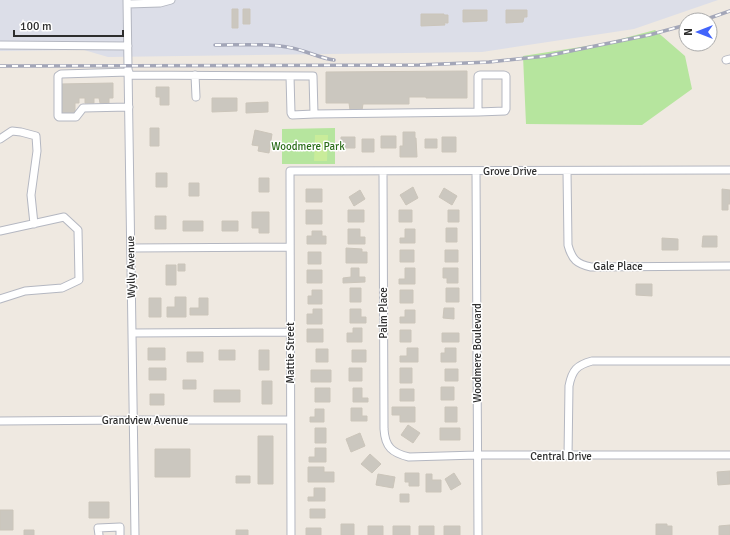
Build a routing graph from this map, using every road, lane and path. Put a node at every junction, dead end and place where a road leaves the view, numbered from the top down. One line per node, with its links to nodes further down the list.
1 (171, 0): 3 (street)
2 (128, 2): 3 (street); 5 (street, Wylly Avenue)
3 (160, 2)
4 (0, 45): 5 (street)
5 (128, 46): 6 (street, Wylly Avenue)
6 (129, 74): 7 (street); 10 (street, Wylly Avenue); 10 (street)
7 (195, 75): 8 (street); 9 (street)
8 (290, 76): 12 (street); 12 (street)
9 (196, 97)
10 (129, 107): 22 (street, Wylly Avenue)
11 (478, 112): 11 (street); 12 (street)
12 (314, 114)
13 (0, 139): 19 (street)
14 (476, 170): 17 (street, Grove Drive); 18 (street, Grove Drive); 32 (street, Woodmere Boulevard)
15 (730, 170): 18 (street, Grove Drive)
16 (290, 171): 17 (street, Grove Drive); 21 (street, Mattie Street)
17 (383, 171): 31 (street, Palm Place)
18 (567, 171): 23 (street, Gale Place)
19 (34, 224): 20 (street); 24 (street)
20 (0, 231)
21 (290, 247): 22 (street); 25 (street, Mattie Street)
22 (131, 248): 26 (street, Wylly Avenue)
23 (730, 266)
24 (0, 299)
25 (290, 332): 26 (street); 29 (street, Mattie Street)
26 (132, 333): 28 (street, Wylly Avenue)
27 (730, 361): 34 (street)
28 (133, 420): 29 (street, Grandview Avenue); 30 (street, Grandview Avenue); 36 (street, Wylly Avenue)
29 (290, 420): 38 (street, Mattie Street)
30 (0, 421)
31 (393, 452): 32 (street, Central Drive)
32 (477, 455): 34 (street, Central Drive); 39 (street, Woodmere Boulevard)
33 (730, 455): 34 (street, Central Drive)
34 (568, 456)
35 (120, 531): 36 (street); 37 (street)
36 (135, 531)
37 (99, 535)
38 (291, 535)
39 (478, 535)

